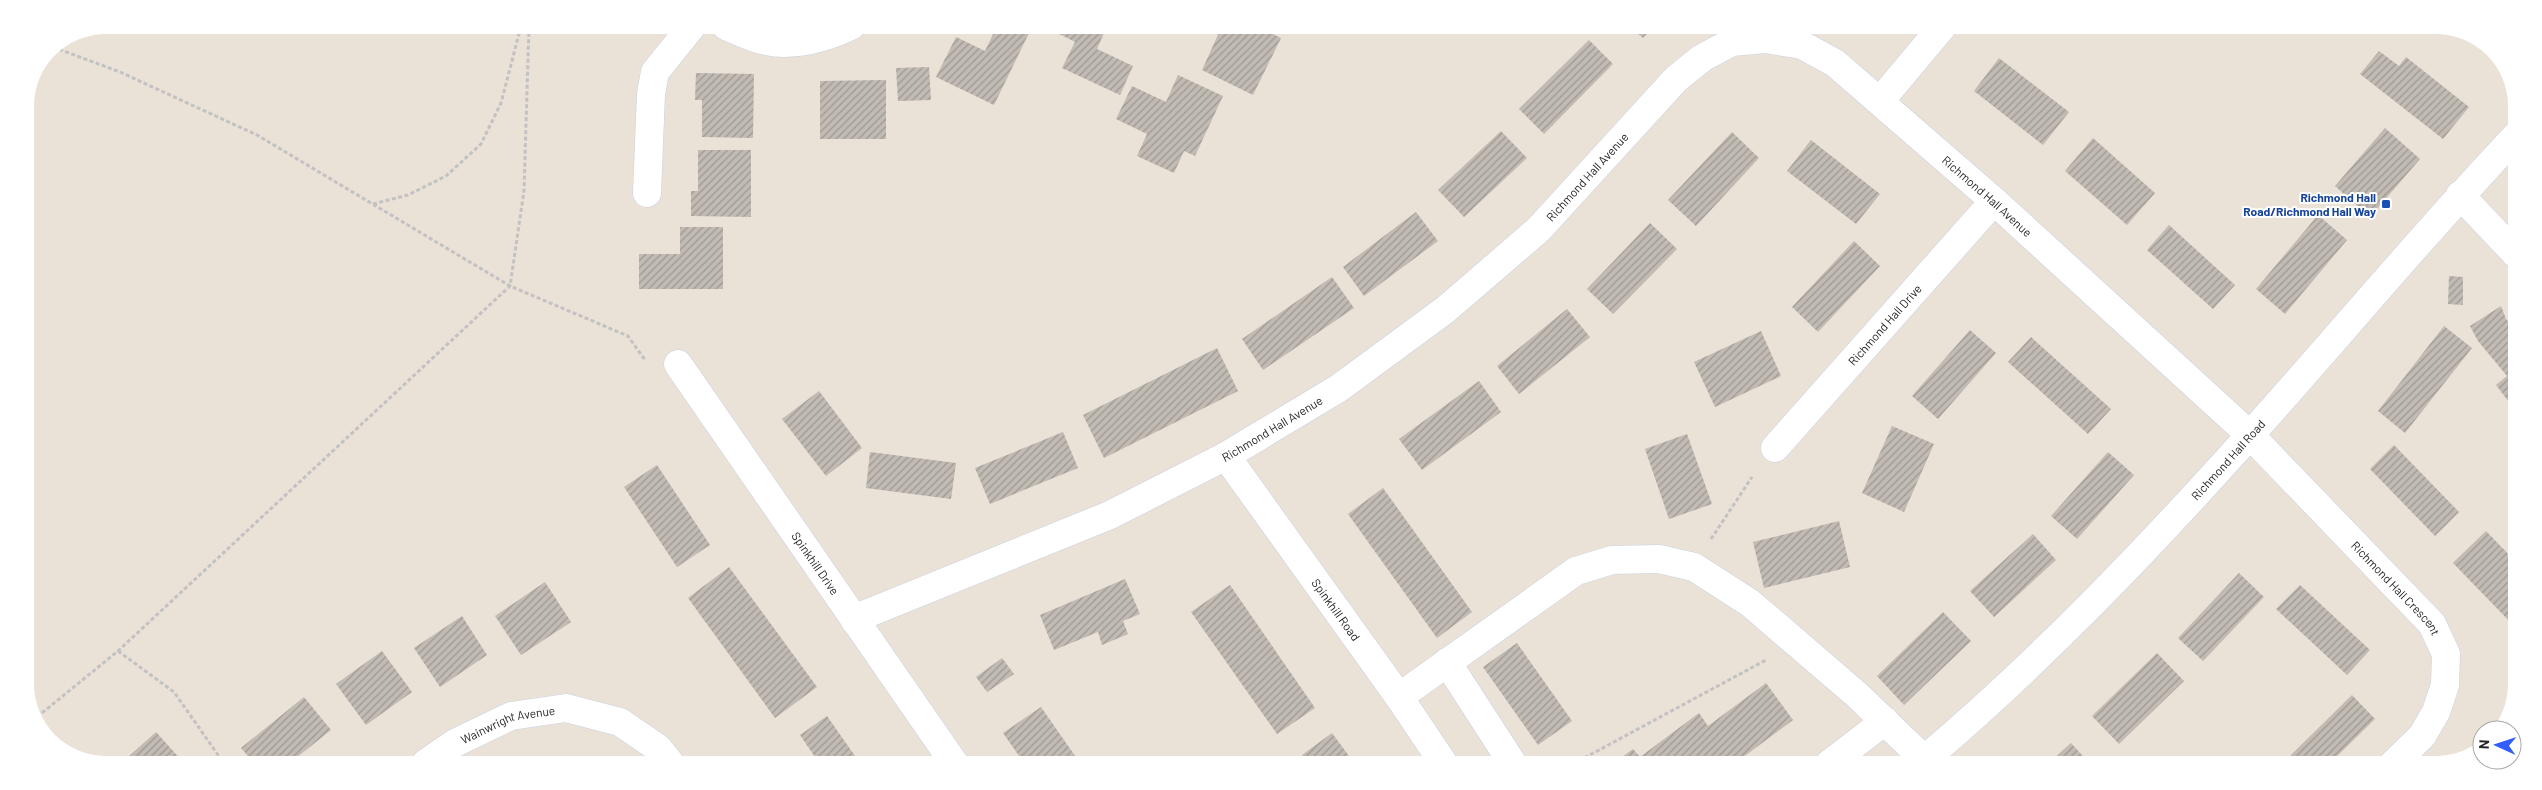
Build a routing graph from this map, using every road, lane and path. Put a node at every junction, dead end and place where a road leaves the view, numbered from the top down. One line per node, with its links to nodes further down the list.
1 (519, 34): 13 (path)
2 (529, 34): 15 (path)
3 (686, 34): 10 (street)
4 (747, 34): 5 (street)
5 (828, 34)
6 (1936, 34): 8 (street)
7 (61, 50): 13 (path)
8 (1880, 101): 12 (street, Richmond Hall Avenue); 20 (street, Richmond Hall Avenue)
9 (2508, 144): 11 (street, Richmond Hall Road)
10 (647, 193)
11 (2460, 195): 14 (street); 18 (street, Richmond Hall Road)
12 (1994, 200): 18 (street, Richmond Hall Avenue); 19 (street, Richmond Hall Drive)
13 (372, 204): 15 (path)
14 (2508, 246)
15 (510, 286): 16 (path); 25 (path)
16 (645, 361)
17 (678, 364): 23 (street, Spinkhill Drive)
18 (2250, 435): 39 (street, Richmond Hall Road); 40 (street, Richmond Hall Crescent)
19 (1775, 448)
20 (1226, 456): 23 (street, Richmond Hall Avenue); 27 (street, Spinkhill Road)
21 (1752, 477): 22 (path)
22 (1710, 541)
23 (855, 621): 33 (street, Spinkhill Drive)
24 (1796, 645): 26 (street); 29 (street); 36 (path)
25 (118, 651): 28 (path); 30 (path)
26 (1447, 662): 27 (street); 35 (street)
27 (1399, 697): 34 (street, Spinkhill Road)
28 (40, 714)
29 (1885, 721): 37 (street); 38 (street)
30 (219, 756)
31 (436, 756): 32 (street, Wainwright Avenue)
32 (664, 756)
33 (949, 756)
34 (1439, 756)
35 (1508, 756)
36 (1588, 756)
37 (1839, 756)
38 (1917, 756)
39 (1929, 756)
40 (2401, 756)

